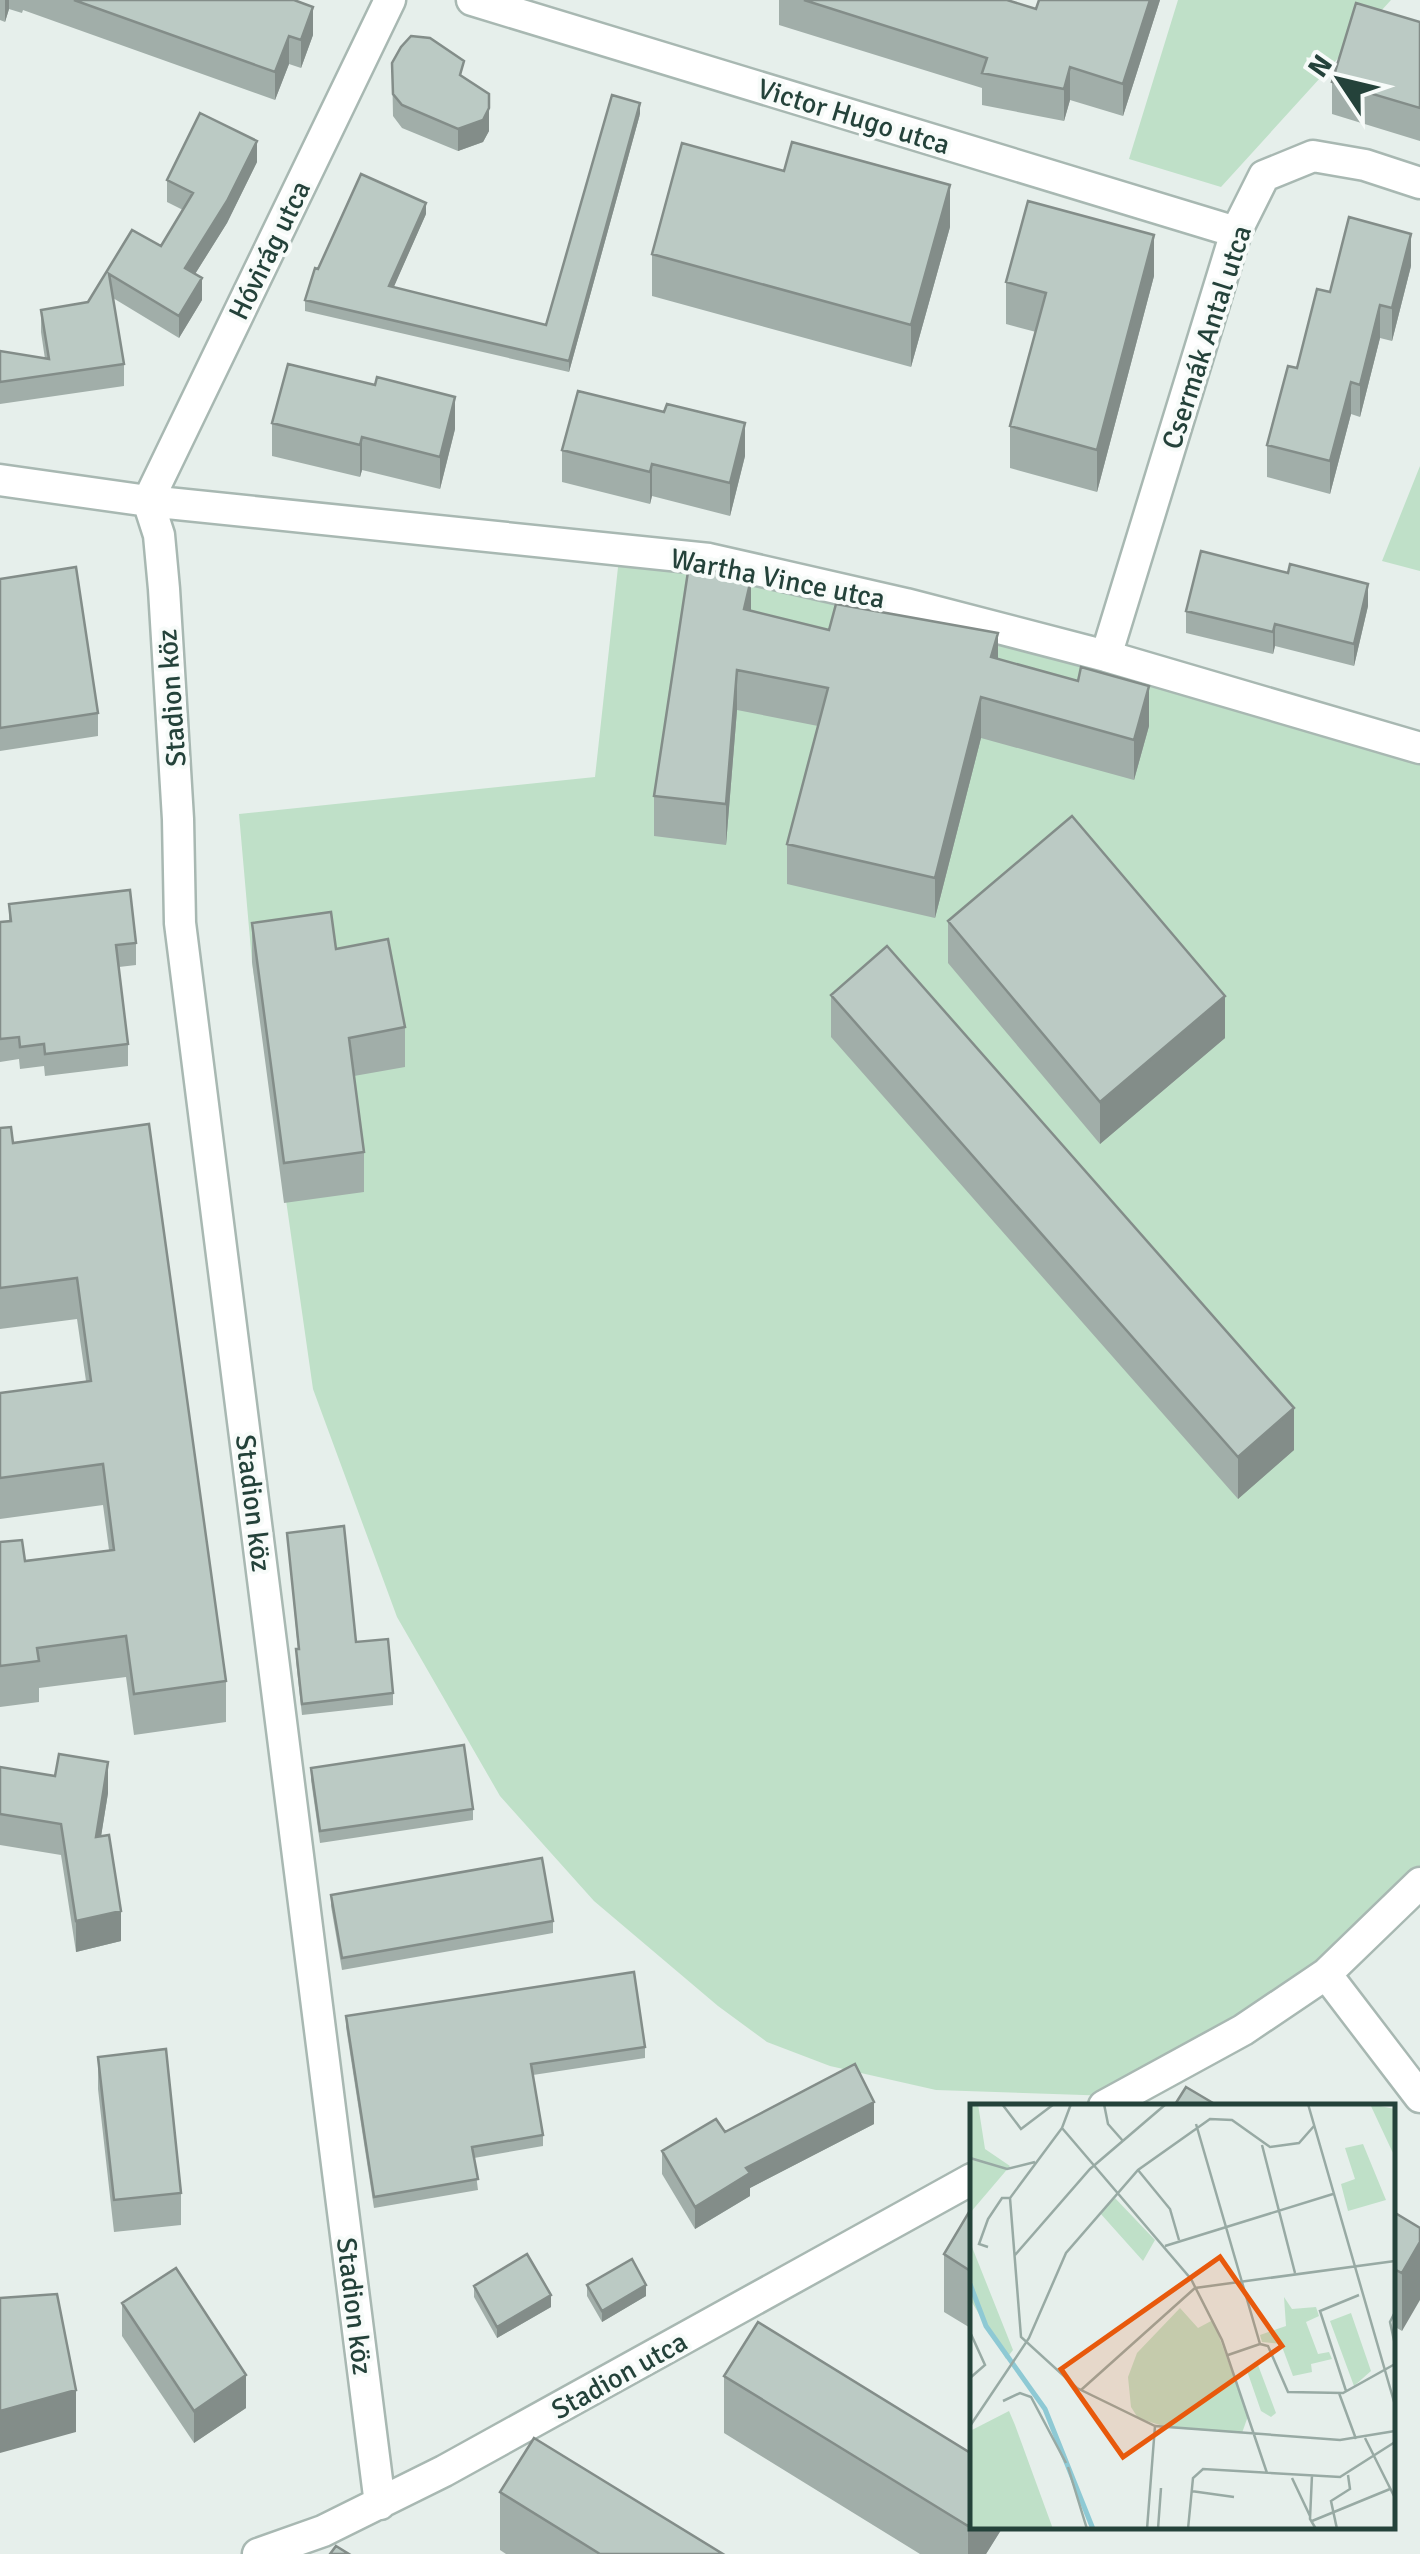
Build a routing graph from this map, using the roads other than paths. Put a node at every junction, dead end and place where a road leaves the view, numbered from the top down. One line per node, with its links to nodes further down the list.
1 (390, 0): 6 (street, Hóvirág utca)
2 (472, 0): 4 (street, Victor Hugo utca)
3 (1420, 182): 4 (street, Csermák Antal utca)
4 (1236, 232): 7 (street, Csermák Antal utca)
5 (0, 480): 6 (street, Wartha Vince utca)
6 (148, 501): 7 (street, Wartha Vince utca); 14 (street, Stadion köz)
7 (1106, 656): 8 (street, Wartha Vince utca)
8 (1420, 748)
9 (1420, 1883): 10 (street)
10 (1326, 1974): 11 (street); 12 (street)
11 (1420, 2097)
12 (1108, 2104)
13 (970, 2180): 14 (street, Stadion utca)
14 (380, 2504): 15 (street, Stadion utca)
15 (258, 2554)

